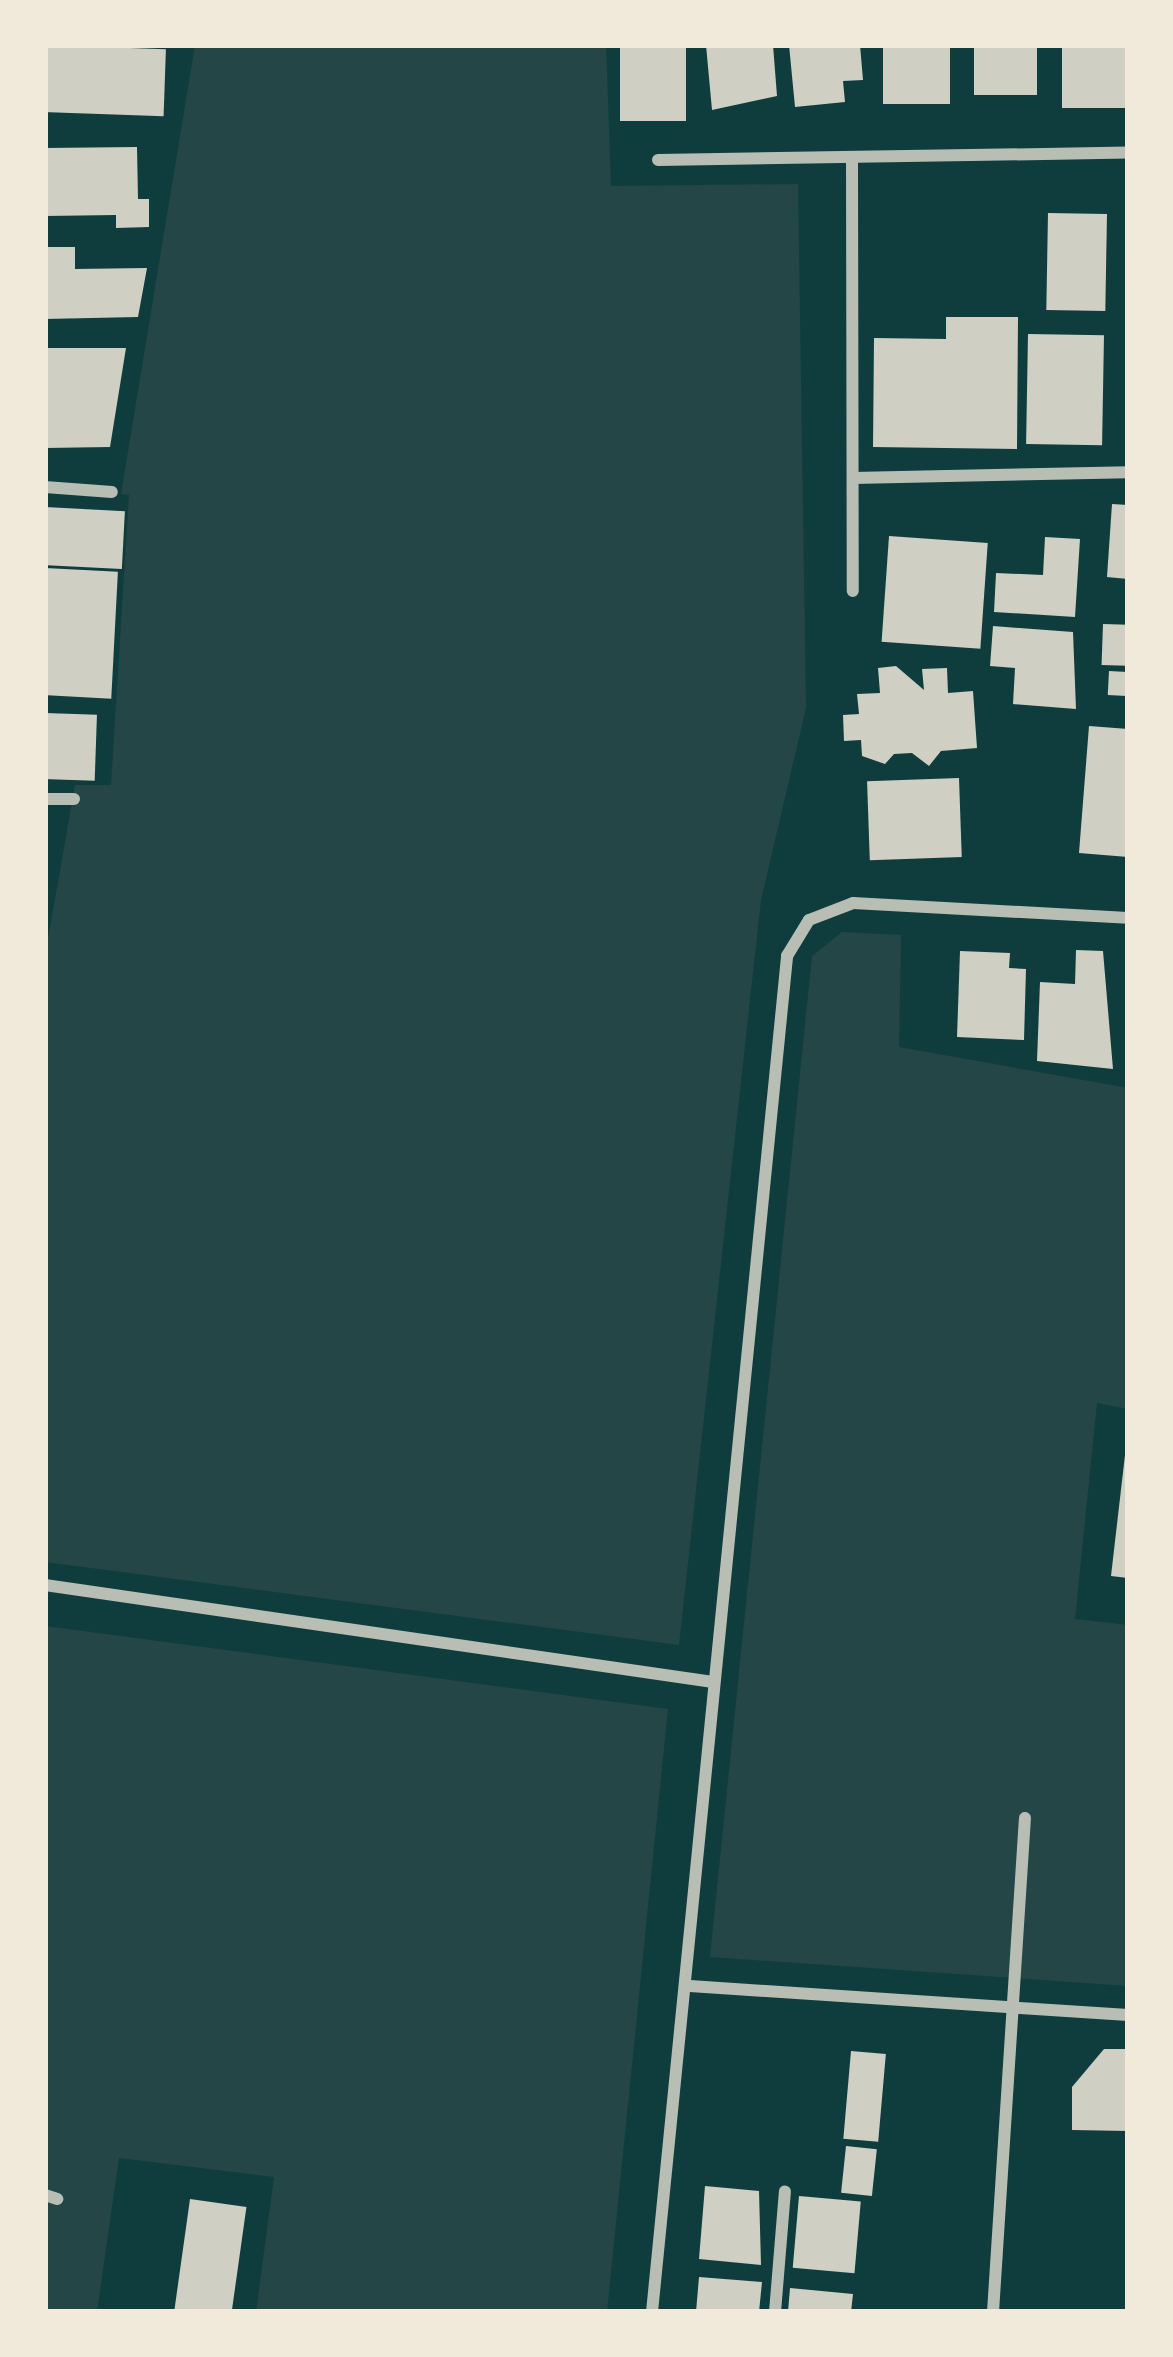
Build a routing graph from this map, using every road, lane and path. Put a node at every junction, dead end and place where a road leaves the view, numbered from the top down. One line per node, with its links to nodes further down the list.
1 (1128, 153): 2 (street)
2 (852, 157): 3 (street); 5 (street)
3 (658, 160)
4 (1128, 472): 5 (street)
5 (853, 478): 8 (street)
6 (45, 488): 7 (street)
7 (112, 492)
8 (853, 591)
9 (45, 799): 10 (street)
10 (74, 799)
11 (1128, 918): 13 (street)
12 (45, 1585): 13 (street)
13 (713, 1682): 15 (street)
14 (1025, 1818): 16 (street)
15 (690, 1986): 16 (street); 19 (street)
16 (1013, 2009): 17 (street); 21 (street)
17 (1128, 2015)
18 (785, 2191): 20 (street)
19 (652, 2312)
20 (775, 2312)
21 (993, 2312)

